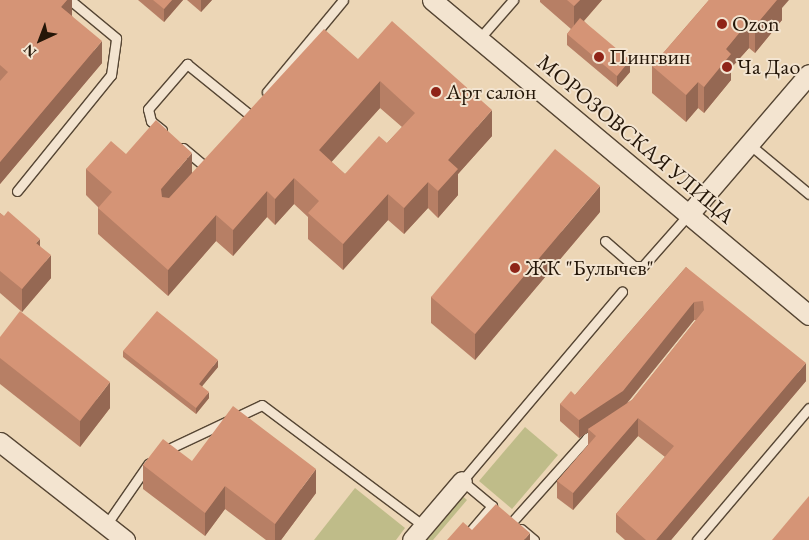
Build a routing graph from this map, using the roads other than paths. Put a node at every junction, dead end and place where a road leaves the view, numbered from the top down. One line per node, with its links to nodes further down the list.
1 (70, 0): 9 (lane)
2 (343, 0): 8 (lane)
3 (513, 0): 5 (lane)
4 (436, 1): 5 (street, МОРОЗОВСКАЯ УЛИЦА)
5 (479, 40): 11 (street, МОРОЗОВСКАЯ УЛИЦА)
6 (809, 74): 7 (street)
7 (749, 144): 10 (lane); 11 (street)
8 (208, 169)
9 (17, 191)
10 (809, 194)
11 (689, 214): 12 (lane); 14 (street, МОРОЗОВСКАЯ УЛИЦА)
12 (605, 241)
13 (622, 292): 18 (lane)
14 (809, 315)
15 (809, 408): 25 (lane)
16 (603, 428): 19 (lane)
17 (0, 442): 20 (street)
18 (462, 481): 19 (lane); 21 (street)
19 (502, 514): 23 (lane); 24 (lane)
20 (106, 525): 21 (lane); 22 (street)
21 (418, 533)
22 (124, 540)
23 (463, 540)
24 (534, 540)
25 (697, 540)

